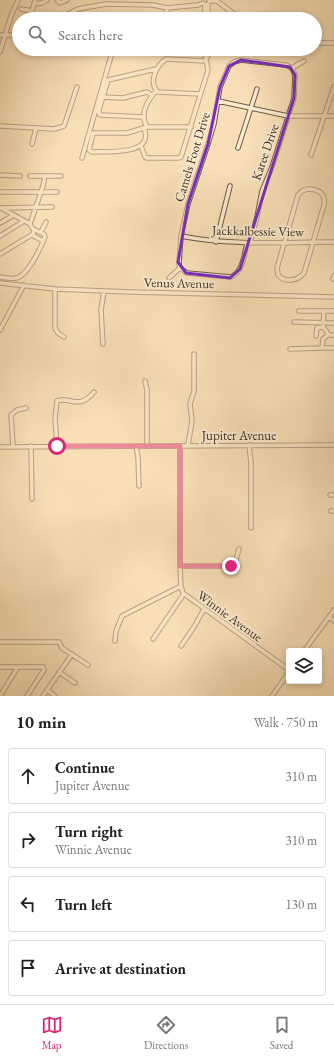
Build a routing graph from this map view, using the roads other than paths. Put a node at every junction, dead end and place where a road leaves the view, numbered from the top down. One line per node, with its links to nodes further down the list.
1 (18, 0): 10 (street)
2 (47, 0): 5 (street)
3 (57, 0): 4 (street)
4 (67, 0)
5 (34, 2): 9 (street)
6 (206, 2): 7 (street); 13 (street); 14 (street); 15 (street)
7 (167, 8): 11 (street); 12 (street)
8 (21, 9): 9 (street)
9 (32, 11)
10 (13, 12)
11 (73, 12)
12 (167, 12)
13 (205, 12)
14 (207, 12)
15 (232, 12)
16 (12, 16): 17 (street)
17 (5, 34): 18 (street); 19 (street); 22 (street)
18 (12, 34)
19 (0, 35)
20 (322, 43): 21 (street)
21 (334, 43)
22 (0, 52)
23 (111, 56): 51 (street)
24 (205, 56): 26 (street)
25 (208, 56): 26 (street)
26 (206, 60): 29 (street); 34 (street)
27 (304, 60): 28 (street)
28 (292, 68): 37 (street, Camels Foot Drive); 40 (street, Karee Drive)
29 (156, 69): 32 (street); 36 (street)
30 (77, 87): 45 (street)
31 (334, 87): 42 (street)
32 (156, 90): 34 (street); 35 (street)
33 (257, 90): 38 (street)
34 (200, 94): 44 (street)
35 (152, 95): 36 (street); 39 (street)
36 (102, 97): 39 (street)
37 (218, 101): 38 (street); 73 (street, Camels Foot Drive)
38 (251, 108): 40 (street); 49 (street)
39 (143, 116): 46 (street)
40 (288, 116): 42 (street); 79 (street, Karee Drive)
41 (334, 116): 42 (street)
42 (324, 117): 50 (street)
43 (0, 126): 45 (street)
44 (191, 127): 46 (street); 48 (street)
45 (36, 128): 47 (street)
46 (146, 128): 48 (street); 48 (street)
47 (32, 144)
48 (140, 146)
49 (238, 148)
50 (311, 154)
51 (82, 158)
52 (0, 175): 53 (street)
53 (20, 176)
54 (30, 176): 55 (street)
55 (44, 176): 56 (street); 59 (street)
56 (61, 176)
57 (230, 186): 75 (street)
58 (0, 192): 59 (street)
59 (40, 192): 60 (street); 61 (street)
60 (57, 192)
61 (36, 207): 62 (street); 63 (street); 68 (street)
62 (52, 207)
63 (0, 208): 64 (street)
64 (14, 215): 65 (street); 67 (street)
65 (24, 221): 68 (street); 72 (street)
66 (46, 222): 70 (street)
67 (0, 223)
68 (30, 224): 69 (street)
69 (33, 229): 70 (street); 71 (street)
70 (41, 232): 74 (street)
71 (32, 235): 74 (street); 80 (street)
72 (0, 236)
73 (181, 236): 75 (street, Jackkalbessie View); 81 (street, Camels Foot Drive)
74 (43, 241): 82 (street)
75 (216, 242): 79 (street, Jackkalbessie View)
76 (285, 242): 77 (street, Jackkalbessie View); 77 (street); 77 (street); 79 (street, Jackkalbessie View)
77 (313, 242): 78 (street, Jackkalbessie View)
78 (334, 242)
79 (249, 243): 81 (street, Karee Drive)
80 (0, 254)
81 (180, 268): 83 (street)
82 (0, 278)
83 (169, 278)
84 (0, 283): 85 (street, Venus Avenue)
85 (24, 285): 86 (street, Venus Avenue); 95 (street)
86 (54, 289): 87 (street, Venus Avenue); 99 (street)
87 (104, 291): 88 (street, Venus Avenue); 100 (street)
88 (334, 296)
89 (299, 311): 91 (street)
90 (334, 311): 91 (street)
91 (324, 312): 94 (street)
92 (294, 322): 94 (street)
93 (334, 323): 94 (street)
94 (323, 325): 96 (street); 98 (street)
95 (0, 330)
96 (328, 335): 97 (street); 102 (street)
97 (334, 335)
98 (316, 336)
99 (64, 337)
100 (103, 344)
101 (290, 348): 102 (street)
102 (322, 348): 103 (street)
103 (334, 348)
104 (194, 354): 108 (street)
105 (145, 381): 115 (street)
106 (94, 392): 113 (street)
107 (26, 408): 111 (street)
108 (188, 445): 109 (street, Jupiter Avenue); 116 (street, Jupiter Avenue)
109 (249, 445): 110 (street, Jupiter Avenue); 120 (street)
110 (334, 445)
111 (13, 446): 112 (street, Jupiter Avenue); 117 (street, Jupiter Avenue)
112 (31, 446): 113 (street, Jupiter Avenue); 119 (street)
113 (57, 446): 114 (street, Jupiter Avenue)
114 (136, 446): 115 (street, Jupiter Avenue); 118 (street)
115 (147, 446): 116 (street, Jupiter Avenue)
116 (180, 446): 122 (street, Winnie Avenue)
117 (0, 447)
118 (139, 486)
119 (32, 499)
120 (252, 528)
121 (239, 549): 122 (street)
122 (180, 566): 123 (street, Winnie Avenue)
123 (181, 586): 124 (street, Winnie Avenue); 130 (street)
124 (184, 595): 125 (street, Winnie Avenue); 129 (street)
125 (204, 609): 132 (street); 138 (street, Winnie Avenue)
126 (334, 610): 127 (street)
127 (331, 616): 128 (street); 133 (street)
128 (334, 622)
129 (153, 639)
130 (115, 641)
131 (0, 642): 134 (street)
132 (181, 646)
133 (306, 648)
134 (72, 654): 135 (street); 139 (street)
135 (88, 665)
136 (0, 667): 137 (street)
137 (18, 667): 143 (street); 144 (street)
138 (286, 669)
139 (60, 672): 141 (street); 142 (street)
140 (286, 675): 147 (street)
141 (75, 684)
142 (47, 690): 145 (street); 146 (street)
143 (0, 696)
144 (27, 696)
145 (43, 696)
146 (55, 696)
147 (272, 696)

